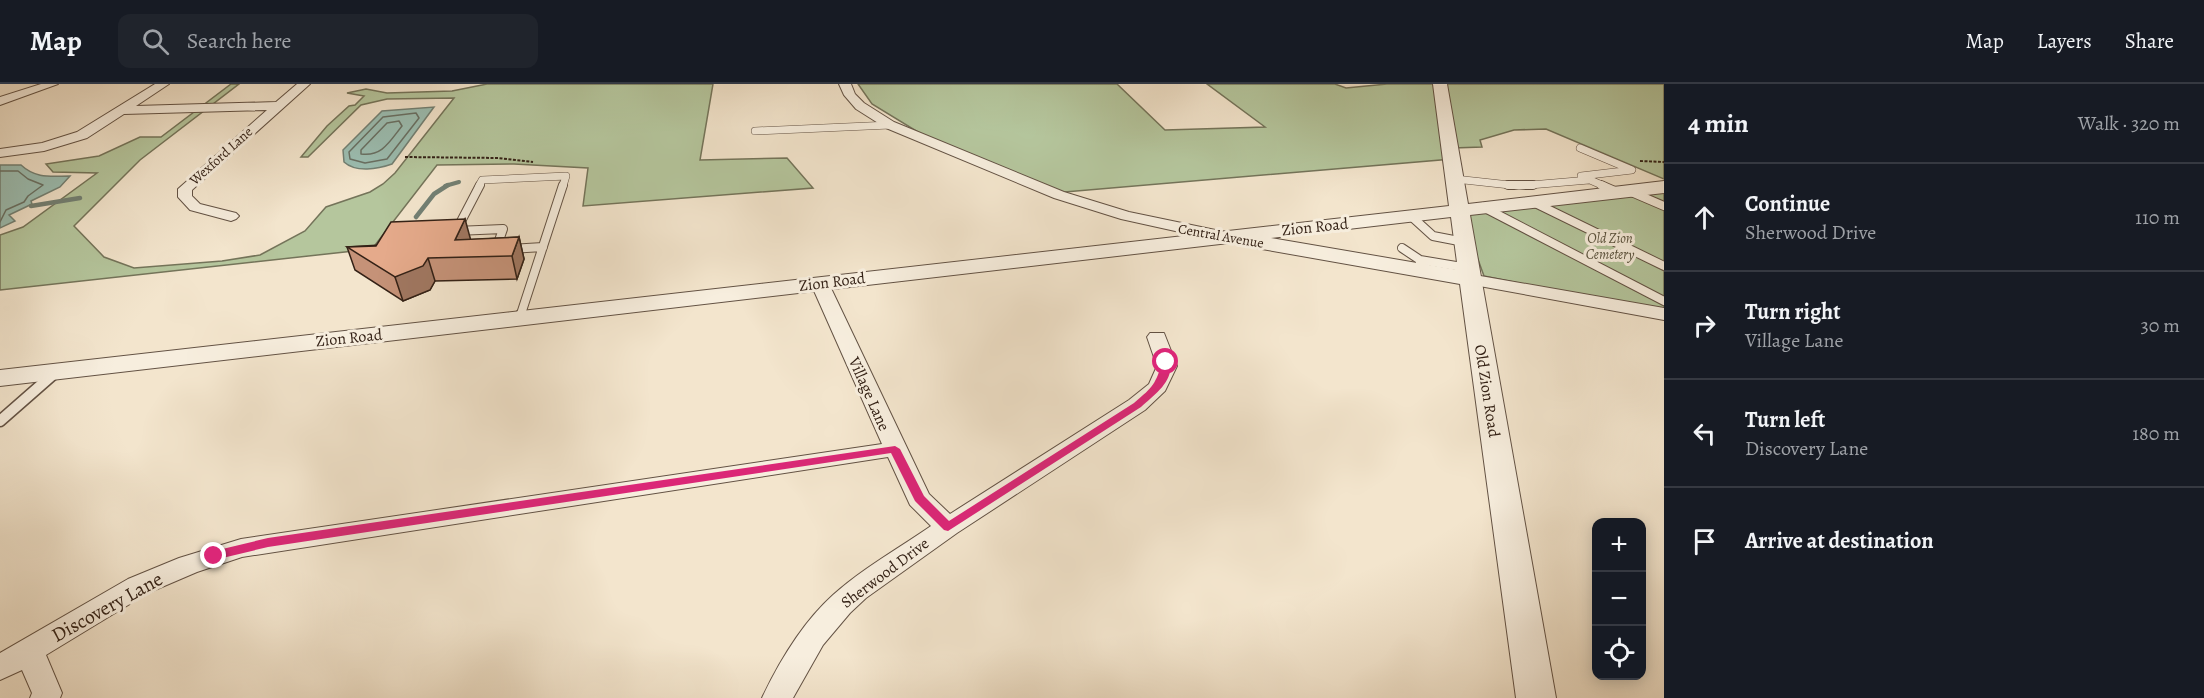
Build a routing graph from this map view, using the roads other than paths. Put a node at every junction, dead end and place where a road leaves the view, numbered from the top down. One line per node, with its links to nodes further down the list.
1 (52, 84): 6 (street)
2 (163, 84): 8 (street)
3 (304, 84): 7 (street, Wexford Lane)
4 (845, 84): 9 (street, Central Avenue)
5 (1440, 84): 13 (street, Old Zion Road)
6 (0, 101)
7 (278, 106): 8 (street); 20 (street, Wexford Lane)
8 (123, 110): 12 (street)
9 (890, 125): 10 (lane); 22 (street, Central Avenue)
10 (755, 131)
11 (1580, 148): 14 (lane)
12 (0, 153)
13 (1455, 179): 14 (lane); 19 (street, Old Zion Road)
14 (1591, 180): 16 (lane)
15 (1664, 187): 16 (street, Zion Road)
16 (1623, 191): 17 (street, Zion Road); 18 (lane)
17 (1533, 202): 19 (street, Zion Road); 27 (lane)
18 (1664, 206)
19 (1472, 209): 21 (street, Zion Road); 25 (street, Old Zion Road); 29 (lane)
20 (231, 216)
21 (1411, 216): 22 (street, Zion Road); 25 (lane)
22 (1225, 237): 26 (street, Central Avenue); 28 (street, Zion Road)
23 (543, 247): 23 (lane); 31 (lane)
24 (1402, 248): 26 (lane)
25 (1467, 263): 26 (street, Central Avenue); 30 (street, Central Avenue); 42 (street, Old Zion Road)
26 (1420, 265)
27 (1664, 266)
28 (820, 284): 31 (street, Zion Road); 36 (street, Village Lane)
29 (1664, 302)
30 (1664, 314)
31 (520, 318): 33 (street, Zion Road)
32 (1157, 337): 37 (street, Sherwood Drive)
33 (57, 371): 34 (street, Zion Road); 35 (lane)
34 (0, 378)
35 (0, 422)
36 (895, 449): 37 (street, Village Lane); 38 (street, Discovery Lane)
37 (948, 527): 41 (street, Sherwood Drive)
38 (29, 651): 39 (street, Discovery Lane); 40 (street)
39 (0, 668)
40 (45, 698)
41 (777, 698)
42 (1536, 698)

